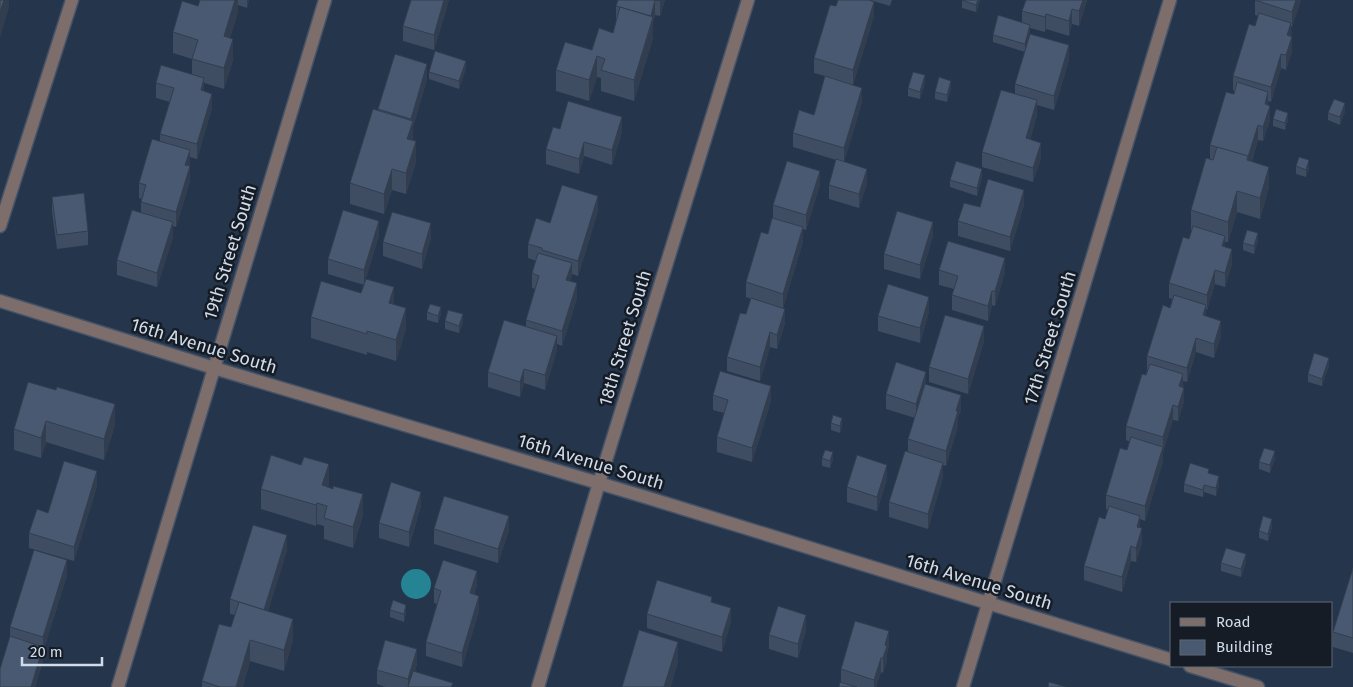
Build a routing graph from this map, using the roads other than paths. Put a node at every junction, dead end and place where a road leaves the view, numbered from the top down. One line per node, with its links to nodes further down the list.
1 (72, 0): 5 (street)
2 (325, 0): 7 (street, 19th Street South)
3 (748, 0): 8 (street, 18th Street South)
4 (1170, 0): 9 (street, 17th Street South)
5 (0, 226)
6 (0, 302): 7 (street, 16th Avenue South)
7 (214, 368): 8 (street, 16th Avenue South); 12 (street, 19th Street South)
8 (599, 483): 9 (street, 16th Avenue South); 13 (street, 18th Street South)
9 (988, 603): 10 (street, 16th Avenue South); 14 (street, 17th Street South)
10 (1170, 659)
11 (1193, 667): 15 (street)
12 (118, 687)
13 (538, 687)
14 (963, 687)
15 (1258, 687)

